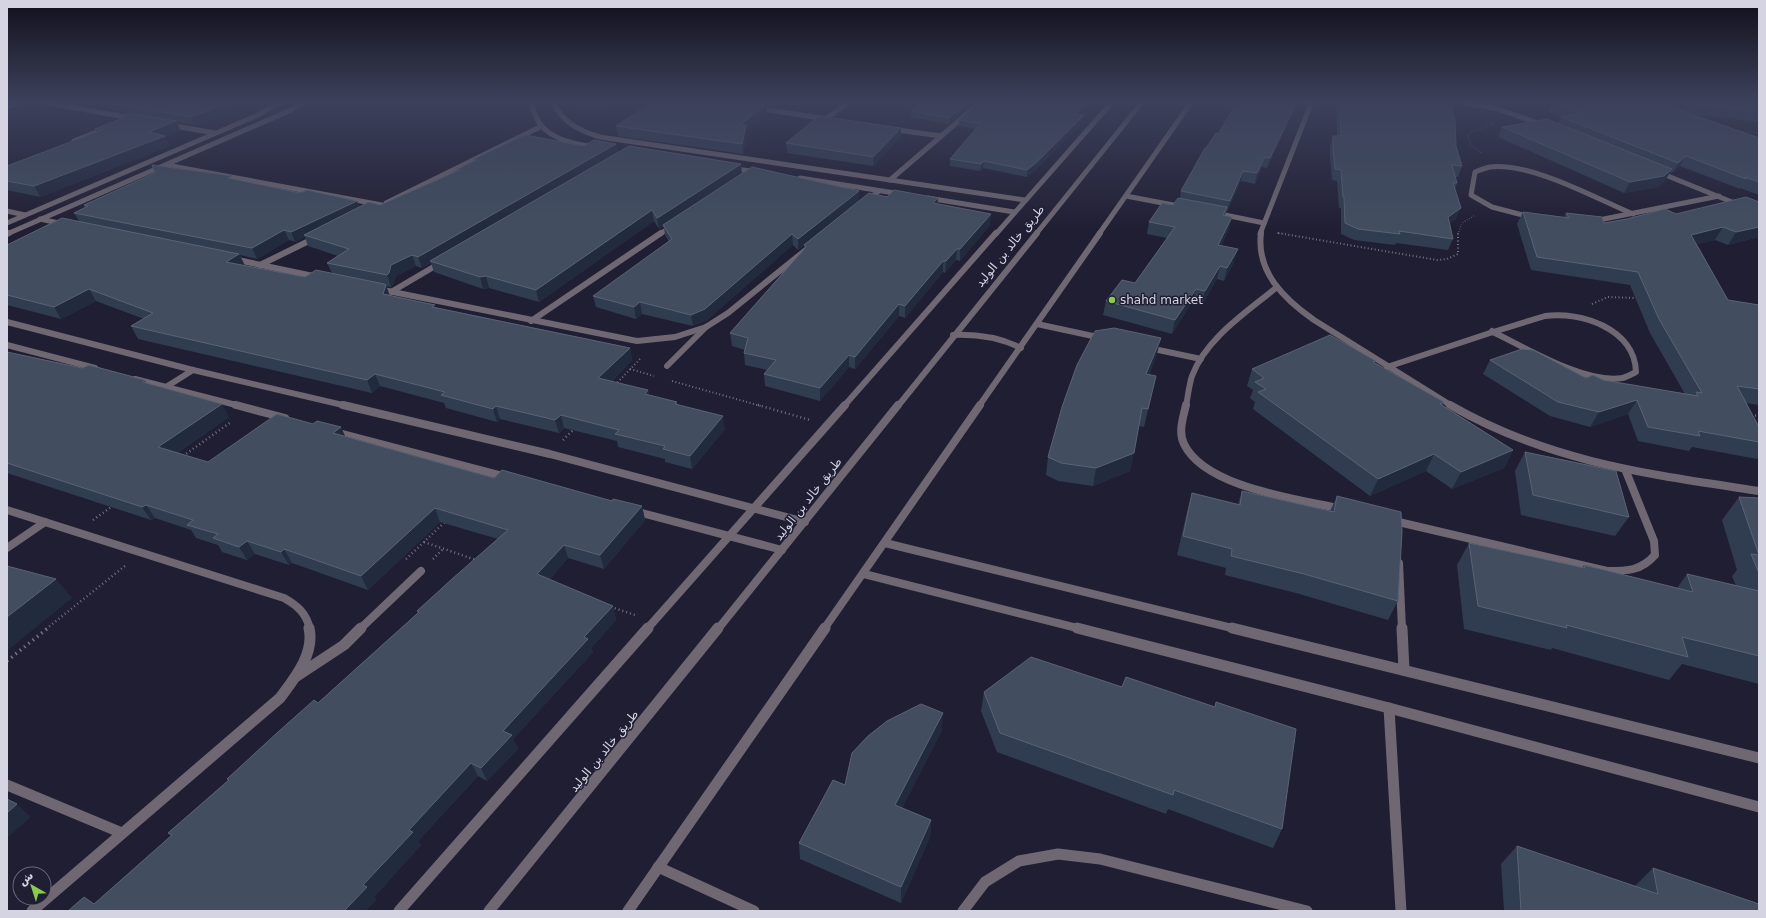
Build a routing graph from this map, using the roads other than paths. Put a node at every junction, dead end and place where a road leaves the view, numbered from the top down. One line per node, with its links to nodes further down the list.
1 (191, 144): 35 (street)
2 (213, 144): 12 (street)
3 (506, 144): 26 (street)
4 (586, 144): 11 (street)
5 (646, 144): 19 (street)
6 (932, 144): 19 (street)
7 (1075, 144): 25 (street)
8 (1107, 144): 58 (street, طريق خالد بن الوليد)
9 (1162, 144): 22 (street)
10 (1295, 144): 40 (street)
11 (600, 147)
12 (166, 164): 26 (street); 37 (street)
13 (723, 166): 15 (street)
14 (1654, 170): 23 (street)
15 (754, 171): 16 (street); 17 (street)
16 (762, 173)
17 (748, 176)
18 (793, 178): 20 (street)
19 (890, 180): 25 (street)
20 (879, 191): 21 (street); 27 (street)
21 (909, 196)
22 (1126, 196): 28 (street); 55 (street)
23 (1719, 196): 33 (street); 34 (street)
24 (924, 198): 31 (street)
25 (1025, 200): 31 (street)
26 (382, 205): 30 (street)
27 (861, 206)
28 (1187, 208)
29 (7, 211): 35 (street)
30 (368, 211)
31 (1014, 212): 76 (street)
32 (1210, 212): 40 (street)
33 (1759, 213)
34 (1633, 214): 36 (street); 38 (street)
35 (25, 215): 39 (street)
36 (1537, 218)
37 (40, 220): 42 (street); 43 (street)
38 (1585, 221)
39 (7, 223)
40 (1264, 223): 51 (street)
41 (676, 224): 53 (street)
42 (70, 226)
43 (7, 234)
44 (321, 235): 48 (street)
45 (813, 245): 56 (street)
46 (229, 259): 48 (street)
47 (445, 260): 52 (street)
48 (260, 265): 49 (street)
49 (329, 279)
50 (368, 287): 52 (street)
51 (1277, 288): 63 (street); 65 (street)
52 (391, 292): 53 (street)
53 (532, 321): 56 (street)
54 (7, 322): 66 (street)
55 (1037, 324): 59 (street); 62 (street)
56 (706, 327): 64 (street)
57 (1492, 331): 57 (street); 65 (street)
58 (953, 335): 62 (street); 81 (street, طريق خالد بن الوليد)
59 (1107, 339)
60 (7, 345): 67 (street)
61 (1138, 346): 63 (street)
62 (1020, 348): 83 (street)
63 (1201, 359): 78 (street)
64 (667, 366)
65 (1387, 366): 72 (street)
66 (193, 370): 69 (street); 76 (street)
67 (105, 371)
68 (128, 377): 69 (street)
69 (166, 387): 70 (street)
70 (296, 421)
71 (326, 429): 73 (street)
72 (1625, 469): 74 (street); 79 (street)
73 (517, 480)
74 (1759, 491)
75 (623, 508): 82 (street)
76 (754, 509): 81 (street); 82 (street)
77 (7, 510): 80 (street)
78 (1351, 511)
79 (1382, 518)
80 (45, 522): 84 (street); 90 (street)
81 (805, 522): 85 (street, طريق خالد بن الوليد)
82 (730, 536): 85 (street); 98 (street)
83 (885, 543): 88 (street); 89 (street)
84 (7, 548)
85 (782, 550): 99 (street, طريق خالد بن الوليد)
86 (1398, 553): 89 (street)
87 (421, 571): 90 (street)
88 (864, 574): 91 (street); 96 (street)
89 (1404, 670): 92 (street)
90 (297, 676): 95 (street)
91 (1389, 708): 94 (street); 104 (street)
92 (1759, 758)
93 (7, 785): 95 (street)
94 (1759, 807)
95 (122, 833): 97 (street)
96 (658, 867): 100 (street); 101 (street)
97 (32, 911)
98 (400, 911)
99 (490, 911)
100 (628, 911)
101 (754, 911)
102 (963, 911): 103 (street)
103 (1307, 911)
104 (1401, 911)

